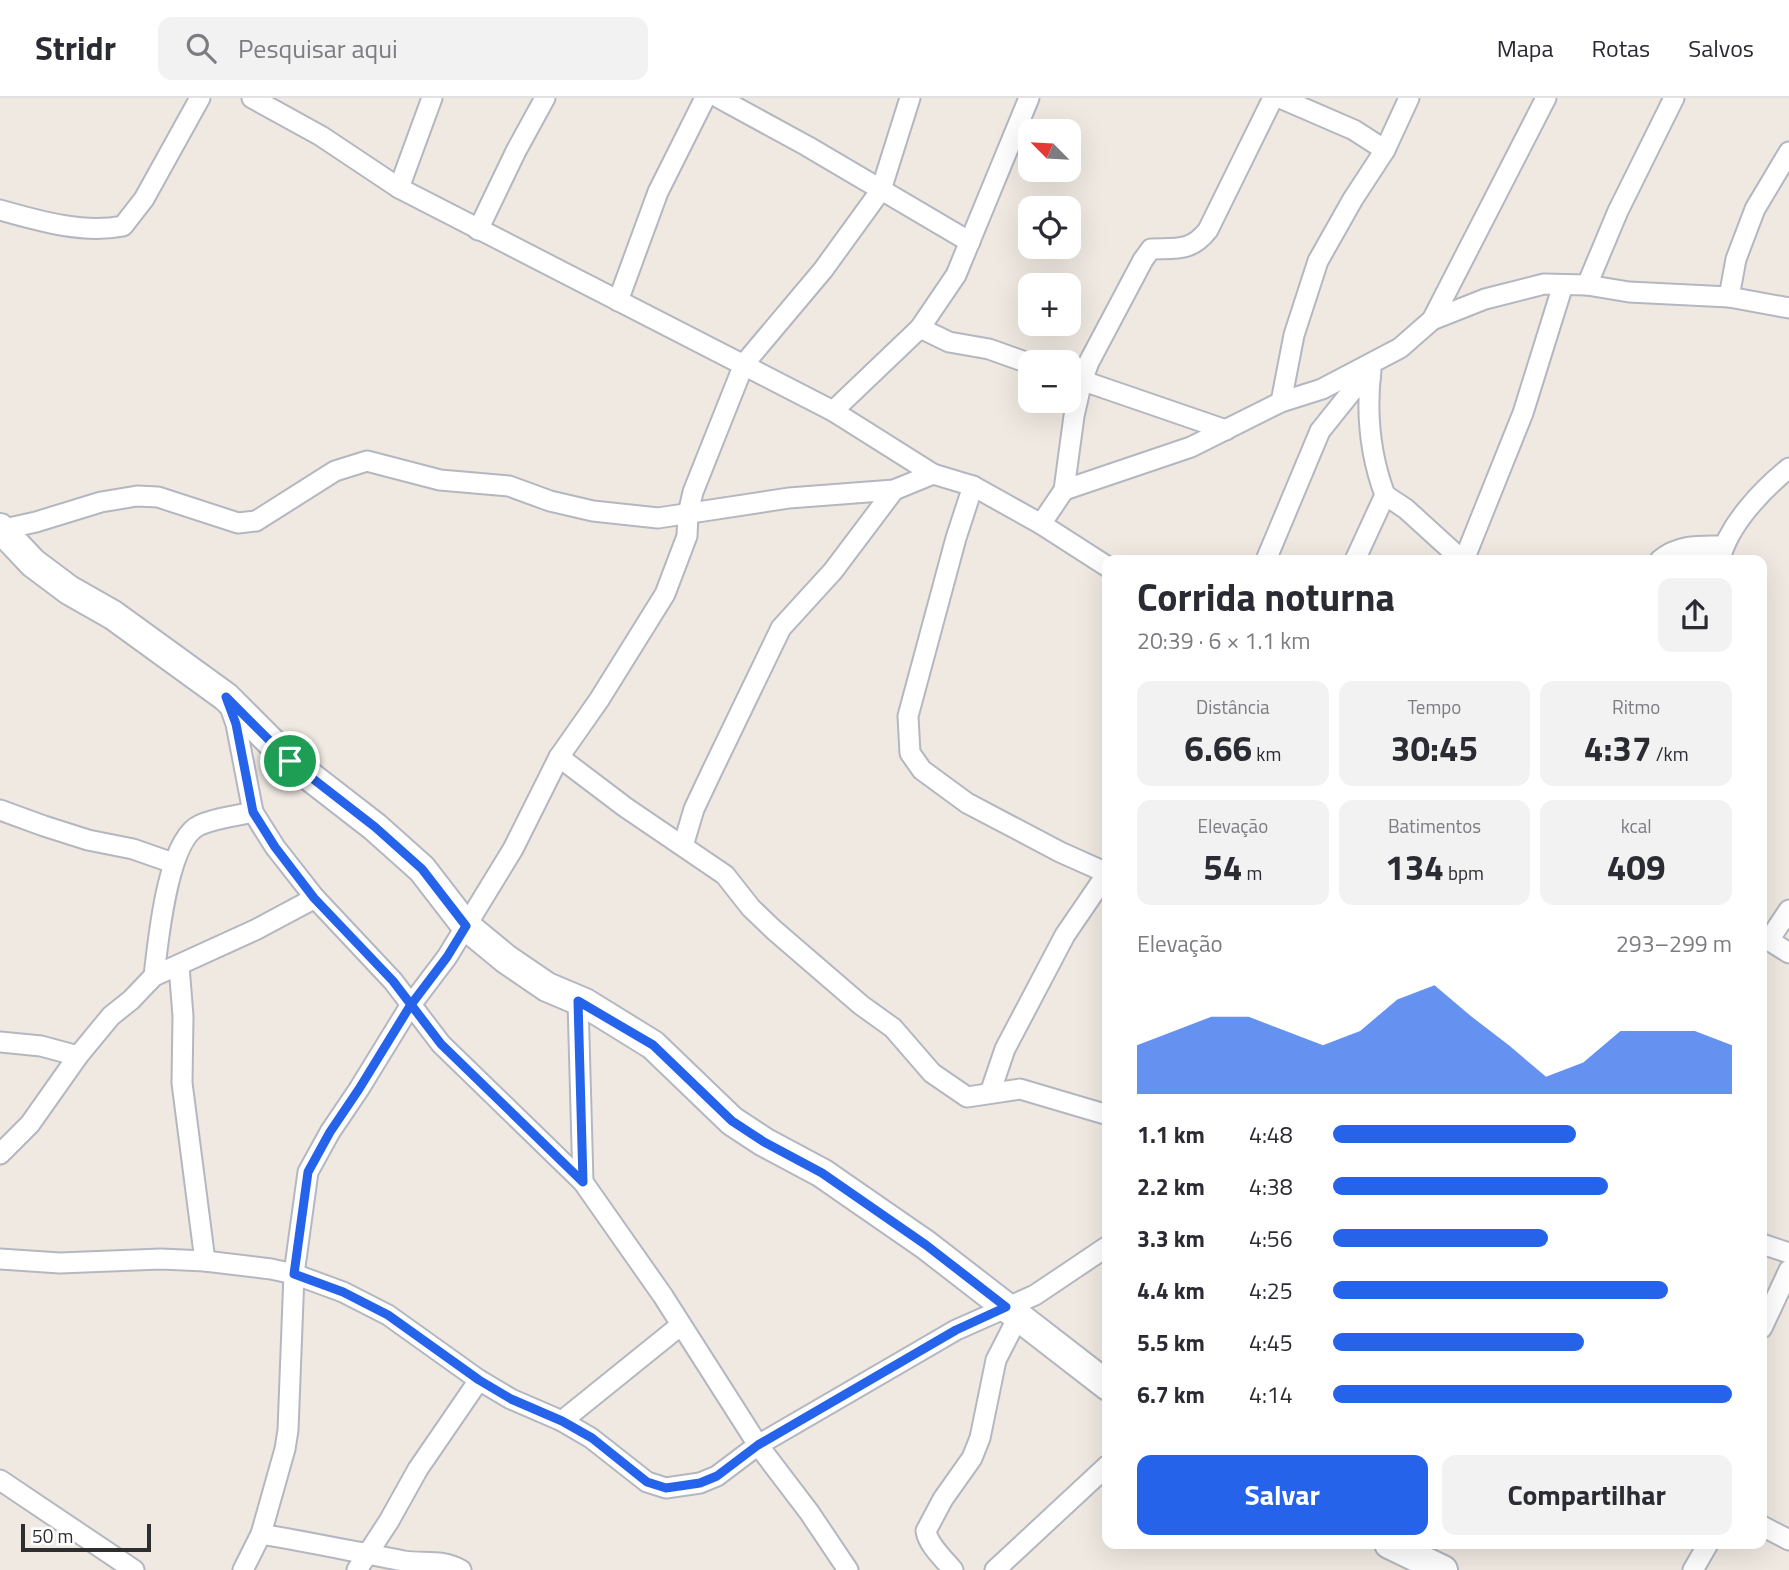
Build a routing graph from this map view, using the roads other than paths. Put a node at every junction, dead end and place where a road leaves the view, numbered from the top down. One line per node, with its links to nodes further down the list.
1 (200, 98): 18 (street)
2 (432, 98): 16 (street)
3 (545, 98): 19 (street)
4 (705, 98): 24 (street)
5 (719, 98): 17 (street)
6 (910, 98): 17 (street)
7 (1029, 98): 20 (street)
8 (1273, 98): 30 (street)
9 (1280, 98): 14 (street)
10 (1409, 98): 14 (street)
11 (1546, 98): 26 (street)
12 (1674, 98): 22 (street)
13 (256, 99): 16 (street)
14 (1385, 150): 33 (street)
15 (1789, 152): 23 (street)
16 (398, 188): 19 (street)
17 (881, 190): 20 (street); 29 (street)
18 (0, 210)
19 (478, 230): 24 (street)
20 (971, 242): 27 (street)
21 (1563, 285): 22 (street); 26 (street); 50 (street)
22 (1587, 285): 23 (street)
23 (1729, 297): 25 (street)
24 (618, 301): 29 (street)
25 (1789, 308)
26 (1432, 320): 31 (street)
27 (919, 328): 28 (street); 34 (street)
28 (1018, 359)
29 (744, 364): 34 (street); 43 (street)
30 (1081, 369)
31 (1371, 372): 33 (street); 42 (street); 47 (street)
32 (1081, 381): 36 (street)
33 (1281, 402): 36 (street)
34 (833, 411): 38 (street)
35 (1074, 413): 41 (street)
36 (1226, 430): 41 (street)
37 (1789, 468): 46 (street)
38 (933, 474): 39 (street); 40 (street)
39 (973, 486): 44 (street); 59 (street)
40 (894, 490): 43 (street); 57 (street)
41 (1064, 490): 44 (street)
42 (1385, 495): 48 (street); 49 (street)
43 (688, 514): 45 (street); 54 (street)
44 (1041, 524): 52 (street)
45 (0, 529): 53 (street)
46 (1722, 553): 51 (street)
47 (1268, 555)
48 (1357, 555)
49 (1457, 555)
50 (1465, 555)
51 (1667, 555)
52 (1102, 563)
53 (226, 697): 56 (street); 63 (street)
54 (559, 757): 57 (street); 63 (street)
55 (0, 810): 58 (street)
56 (253, 812): 58 (street); 61 (street)
57 (683, 846): 73 (street)
58 (173, 863): 68 (street)
59 (1102, 871)
60 (1102, 880): 73 (street)
61 (314, 898): 67 (street); 70 (street)
62 (1789, 909): 64 (street)
63 (466, 926): 69 (street); 70 (street)
64 (1767, 937)
65 (1767, 939): 66 (street)
66 (1789, 953)
67 (179, 966): 68 (street); 81 (street)
68 (154, 976): 72 (street)
69 (578, 1001): 76 (street); 84 (street)
70 (410, 1006): 76 (street); 83 (street)
71 (0, 1042): 72 (street)
72 (78, 1056): 75 (street)
73 (990, 1093): 74 (street)
74 (1102, 1113)
75 (0, 1154)
76 (583, 1182): 86 (street)
77 (1767, 1246): 79 (street)
78 (1102, 1250): 84 (street)
79 (1789, 1253)
80 (0, 1259): 81 (street)
81 (205, 1261): 83 (street)
82 (1789, 1270): 85 (street)
83 (294, 1274): 87 (street); 94 (street)
84 (1013, 1311): 88 (street); 90 (street); 104 (street)
85 (1767, 1317)
86 (681, 1325): 89 (street); 90 (street)
87 (479, 1380): 89 (street); 99 (street)
88 (1102, 1382)
89 (562, 1421): 90 (street)
90 (758, 1445): 103 (street)
91 (1102, 1471): 105 (street)
92 (0, 1480): 100 (street)
93 (1767, 1529): 95 (street)
94 (261, 1534): 99 (street); 101 (street)
95 (1789, 1540)
96 (1400, 1549): 98 (street)
97 (1705, 1549): 107 (street)
98 (1418, 1557): 106 (street)
99 (362, 1562): 102 (street)
100 (134, 1570)
101 (243, 1570)
102 (461, 1570)
103 (848, 1570)
104 (954, 1570)
105 (995, 1570)
106 (1443, 1570)
107 (1693, 1570)

